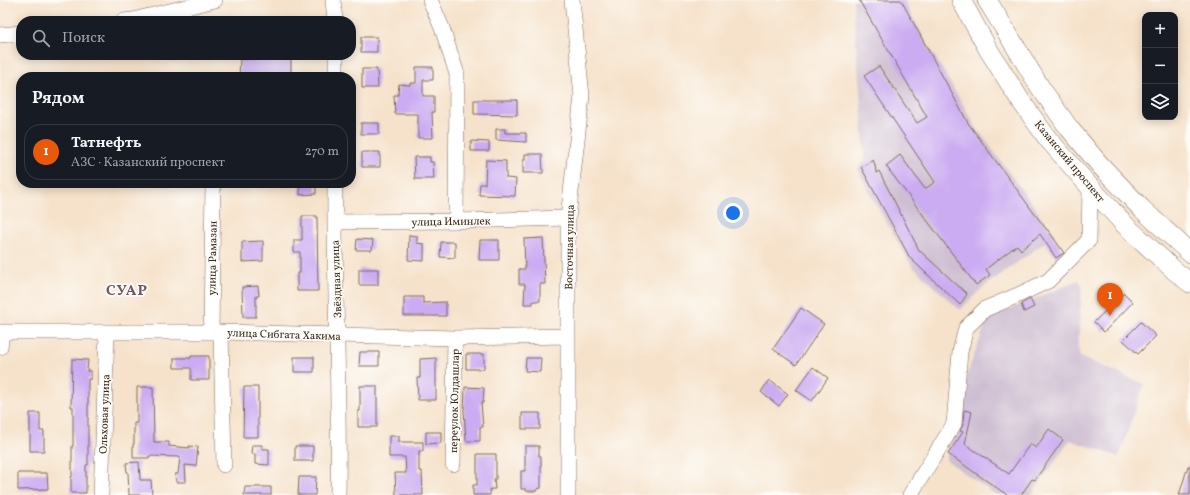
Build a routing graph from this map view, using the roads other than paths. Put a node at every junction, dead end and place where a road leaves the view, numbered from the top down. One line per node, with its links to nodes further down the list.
1 (215, 0): 7 (street)
2 (333, 0): 8 (street)
3 (430, 0): 17 (street)
4 (572, 0): 16 (street, Восточная улица)
5 (961, 0): 13 (main road, Казанский проспект)
6 (987, 0): 19 (main road, Казанский проспект)
7 (149, 16)
8 (335, 16)
9 (16, 33): 10 (street)
10 (0, 35)
11 (336, 60): 12 (street)
12 (336, 72)
13 (1090, 187): 20 (main road, Казанский проспект); 33 (street)
14 (213, 188): 22 (street, улица Рамазан)
15 (335, 188): 18 (street, Звёздная улица)
16 (568, 218): 17 (street, улица Иминлек); 25 (street, Восточная улица)
17 (456, 221): 18 (street, улица Иминлек)
18 (334, 222): 24 (street, Звёздная улица)
19 (1190, 253)
20 (1190, 283)
21 (1, 332): 23 (street, улица Сибгата Хакима); 27 (street)
22 (216, 332): 23 (street, улица Сибгата Хакима); 24 (street, улица Сибгата Хакима); 29 (street, улица Рамазан)
23 (107, 333): 30 (street, Ольховая улица)
24 (338, 336): 26 (street, улица Сибгата Хакима); 31 (street, Звёздная улица)
25 (568, 336): 26 (street, улица Сибгата Хакима); 32 (street, Восточная улица)
26 (455, 338): 28 (street, переулок Юлдашлар)
27 (0, 347)
28 (454, 464)
29 (224, 465)
30 (101, 495)
31 (338, 495)
32 (568, 495)
33 (910, 495)

